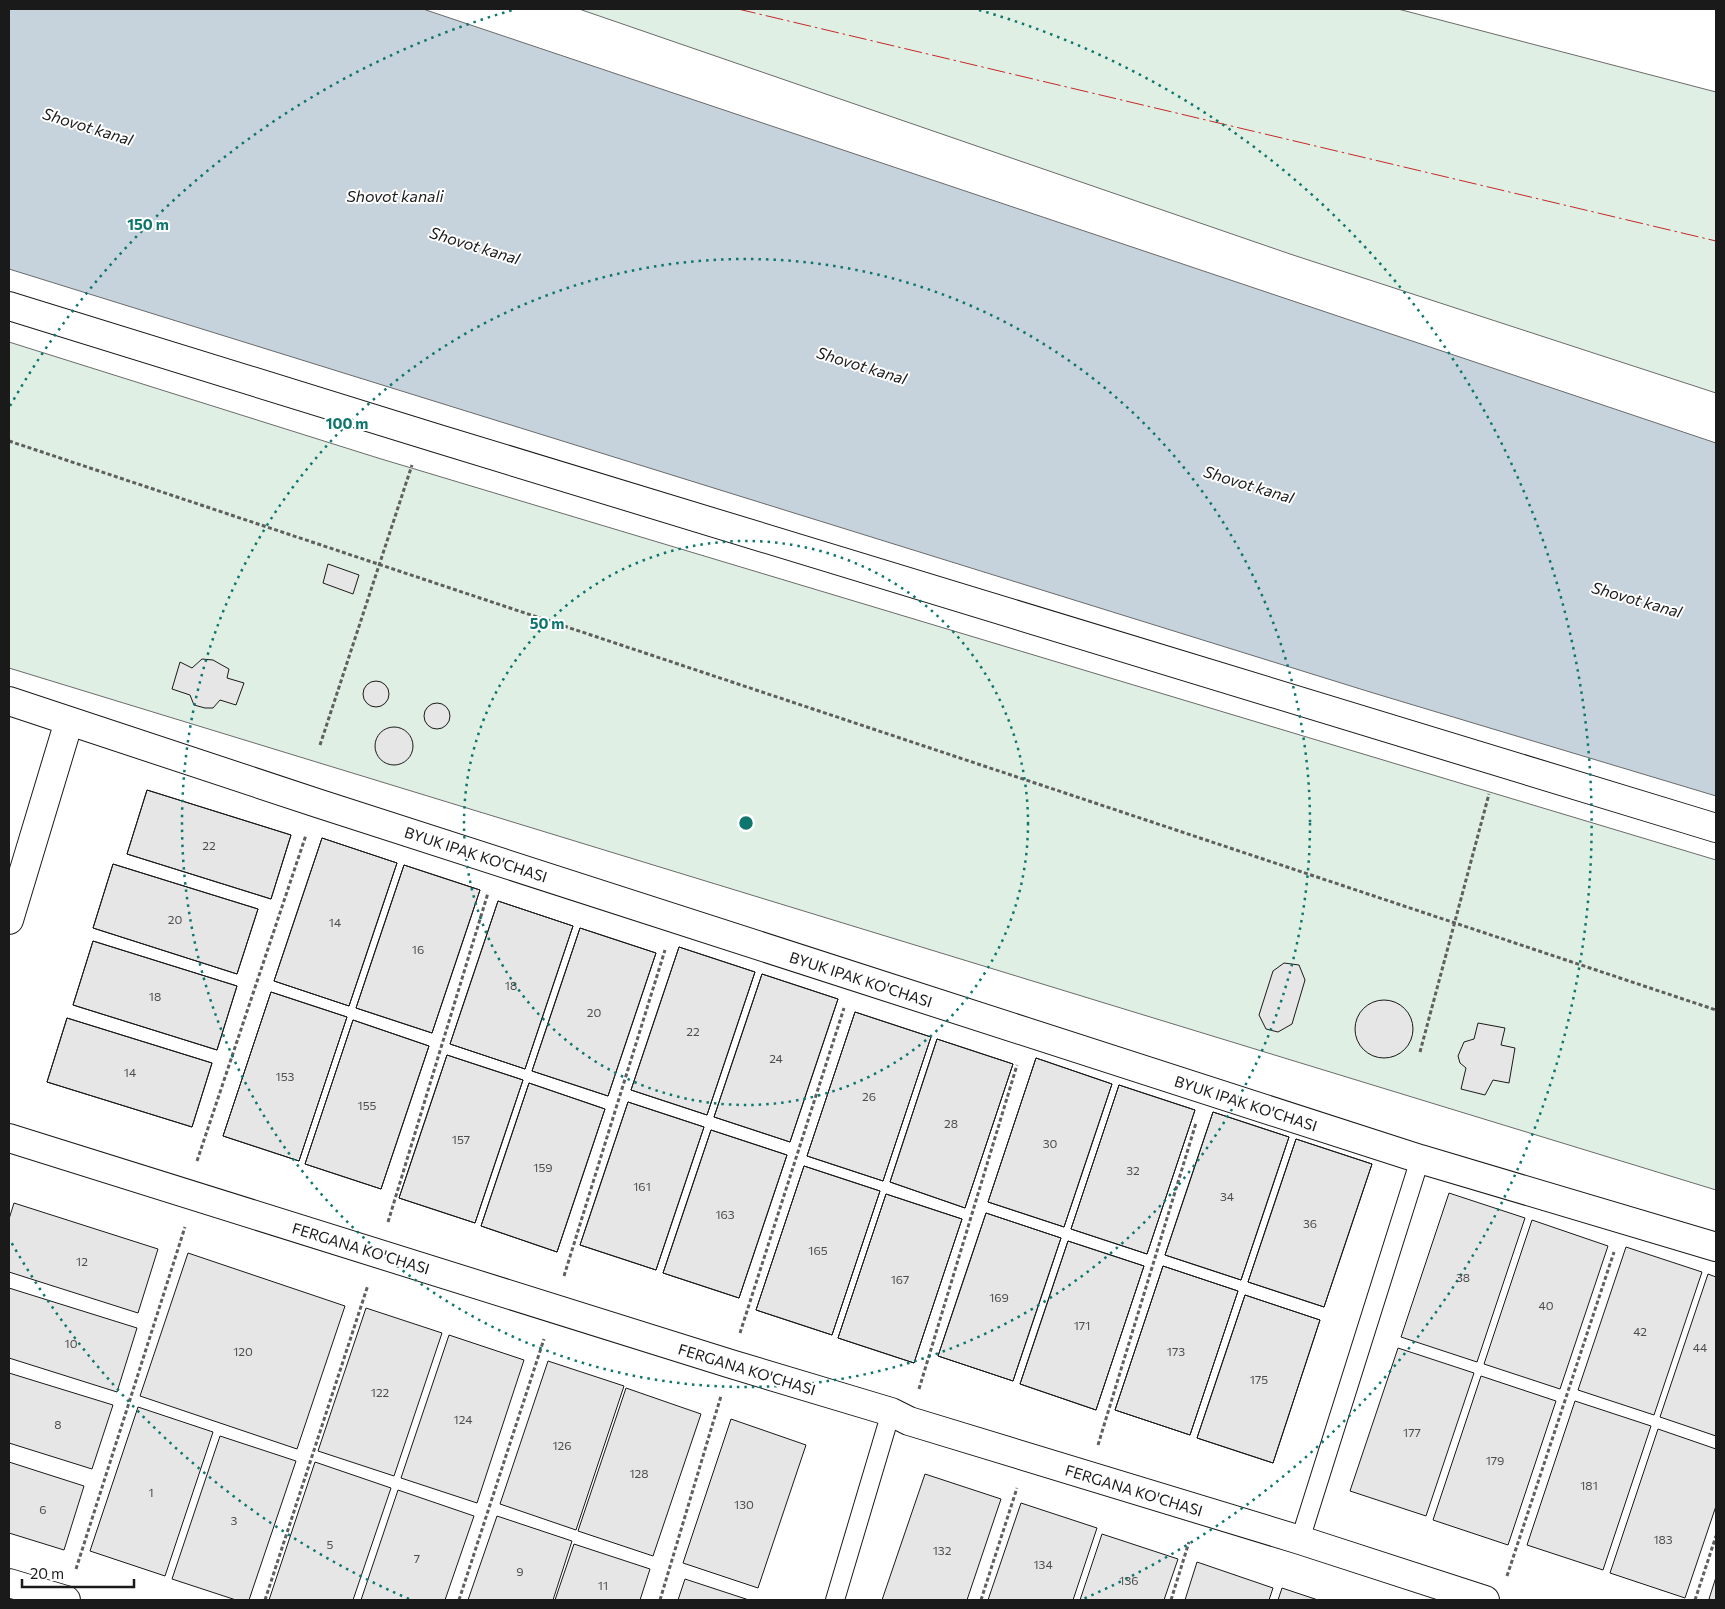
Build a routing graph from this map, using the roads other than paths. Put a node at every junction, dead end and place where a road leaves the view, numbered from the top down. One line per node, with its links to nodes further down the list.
1 (9, 306): 4 (street)
2 (9, 702): 3 (street, BYUK IPAK KO'CHASI)
3 (69, 722): 5 (street); 7 (street, BYUK IPAK KO'CHASI)
4 (1716, 828)
5 (9, 920)
6 (9, 1138): 9 (street, FERGANA KO'CHASI)
7 (1420, 1159): 8 (street, BYUK IPAK KO'CHASI); 10 (lane)
8 (1716, 1246)
9 (900, 1416): 10 (street, FERGANA KO'CHASI); 14 (lane)
10 (1300, 1540): 12 (street, FERGANA KO'CHASI)
11 (9, 1583): 13 (street)
12 (1495, 1591)
13 (66, 1600)
14 (835, 1600)

